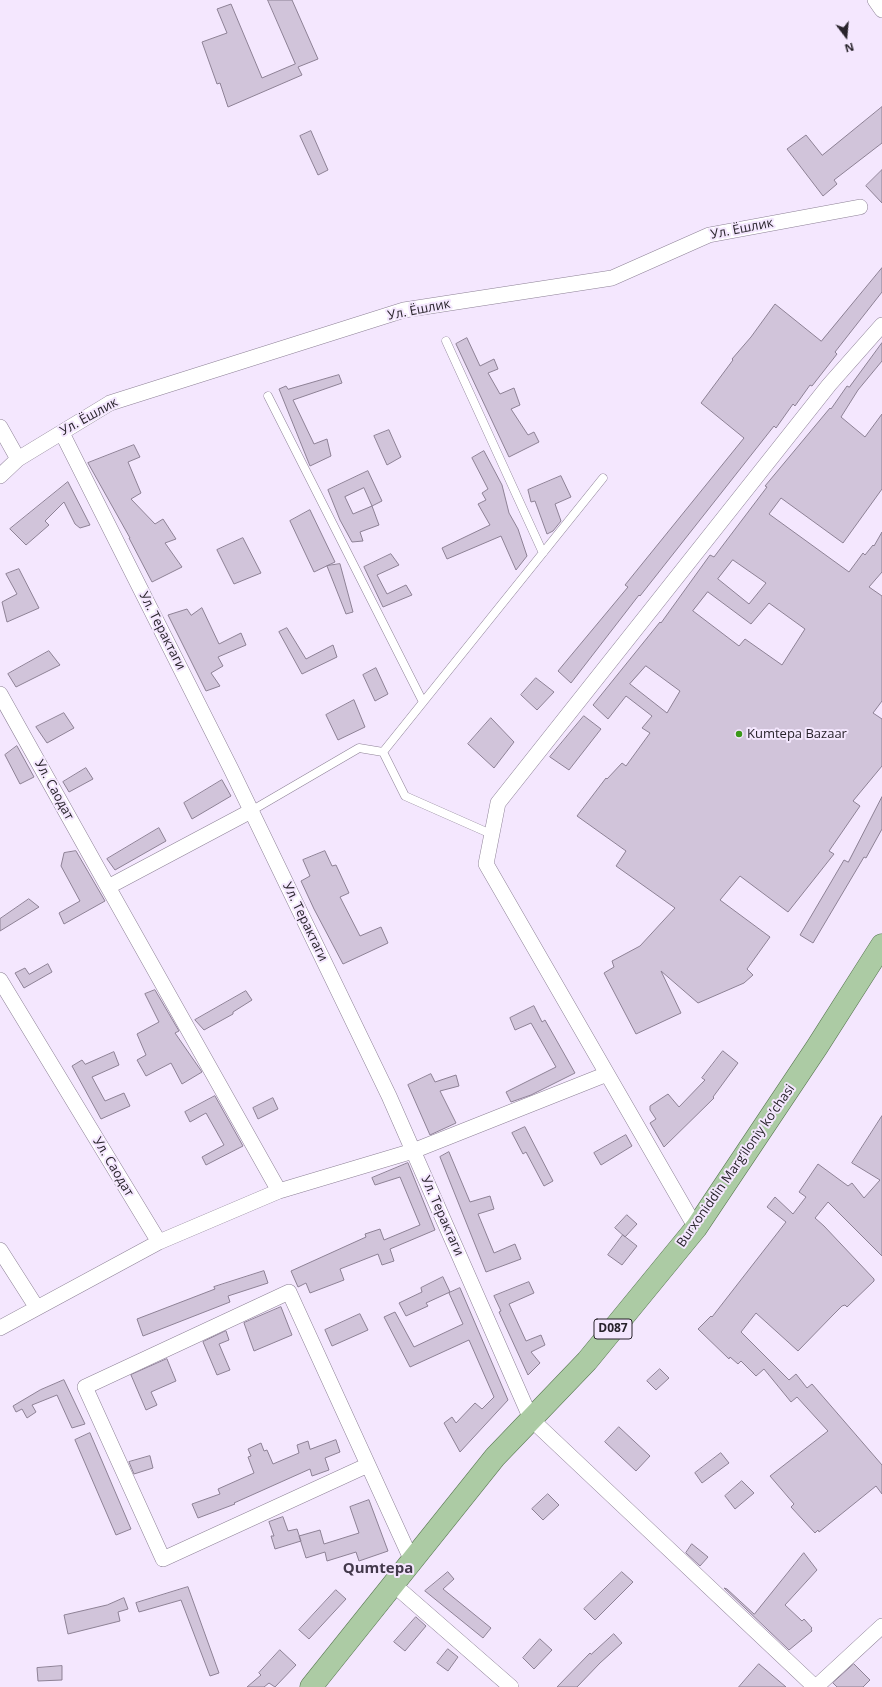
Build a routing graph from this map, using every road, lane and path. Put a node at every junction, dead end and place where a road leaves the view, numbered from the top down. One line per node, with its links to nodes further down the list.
1 (875, 0): 2 (street)
2 (882, 10)
3 (860, 207): 8 (street, Ул. Ёшлик)
4 (882, 325): 17 (street)
5 (446, 341): 12 (lane)
6 (268, 396): 14 (lane)
7 (0, 427): 9 (street)
8 (62, 433): 9 (street, Ул. Ёшлик); 16 (street, Ул. Терактаги)
9 (18, 459): 10 (street, Ул. Ёшлик)
10 (0, 476)
11 (603, 478): 12 (lane)
12 (543, 553): 14 (lane)
13 (0, 694): 18 (street, Ул. Саодат)
14 (423, 702): 15 (lane)
15 (383, 752): 16 (lane); 17 (lane)
16 (251, 811): 18 (street); 22 (street, Ул. Терактаги)
17 (492, 834): 21 (street)
18 (108, 887): 23 (street, Ул. Саодат)
19 (882, 945): 24 (main road, Burxoniddin Marg’iloniy ko’chasi / D087)
20 (0, 980): 25 (street, Ул. Саодат)
21 (607, 1074): 22 (street); 24 (street)
22 (413, 1151): 23 (street); 29 (street, Ул. Терактаги)
23 (279, 1192): 25 (street)
24 (696, 1228): 29 (main road, Burxoniddin Marg’iloniy ko’chasi / D087)
25 (159, 1242): 27 (street)
26 (0, 1250): 27 (street)
27 (37, 1308): 28 (street)
28 (0, 1328)
29 (531, 1419): 31 (main road, Burxoniddin Marg’iloniy ko’chasi / D087); 36 (street)
30 (368, 1465): 30 (street); 31 (street)
31 (412, 1561): 32 (main road, Burxoniddin Marg’iloniy ko’chasi / D087)
32 (393, 1584): 34 (main road, Burxoniddin Marg’iloniy ko’chasi / D087); 35 (street)
33 (882, 1626): 36 (street)
34 (311, 1687)
35 (511, 1687)
36 (816, 1687)

